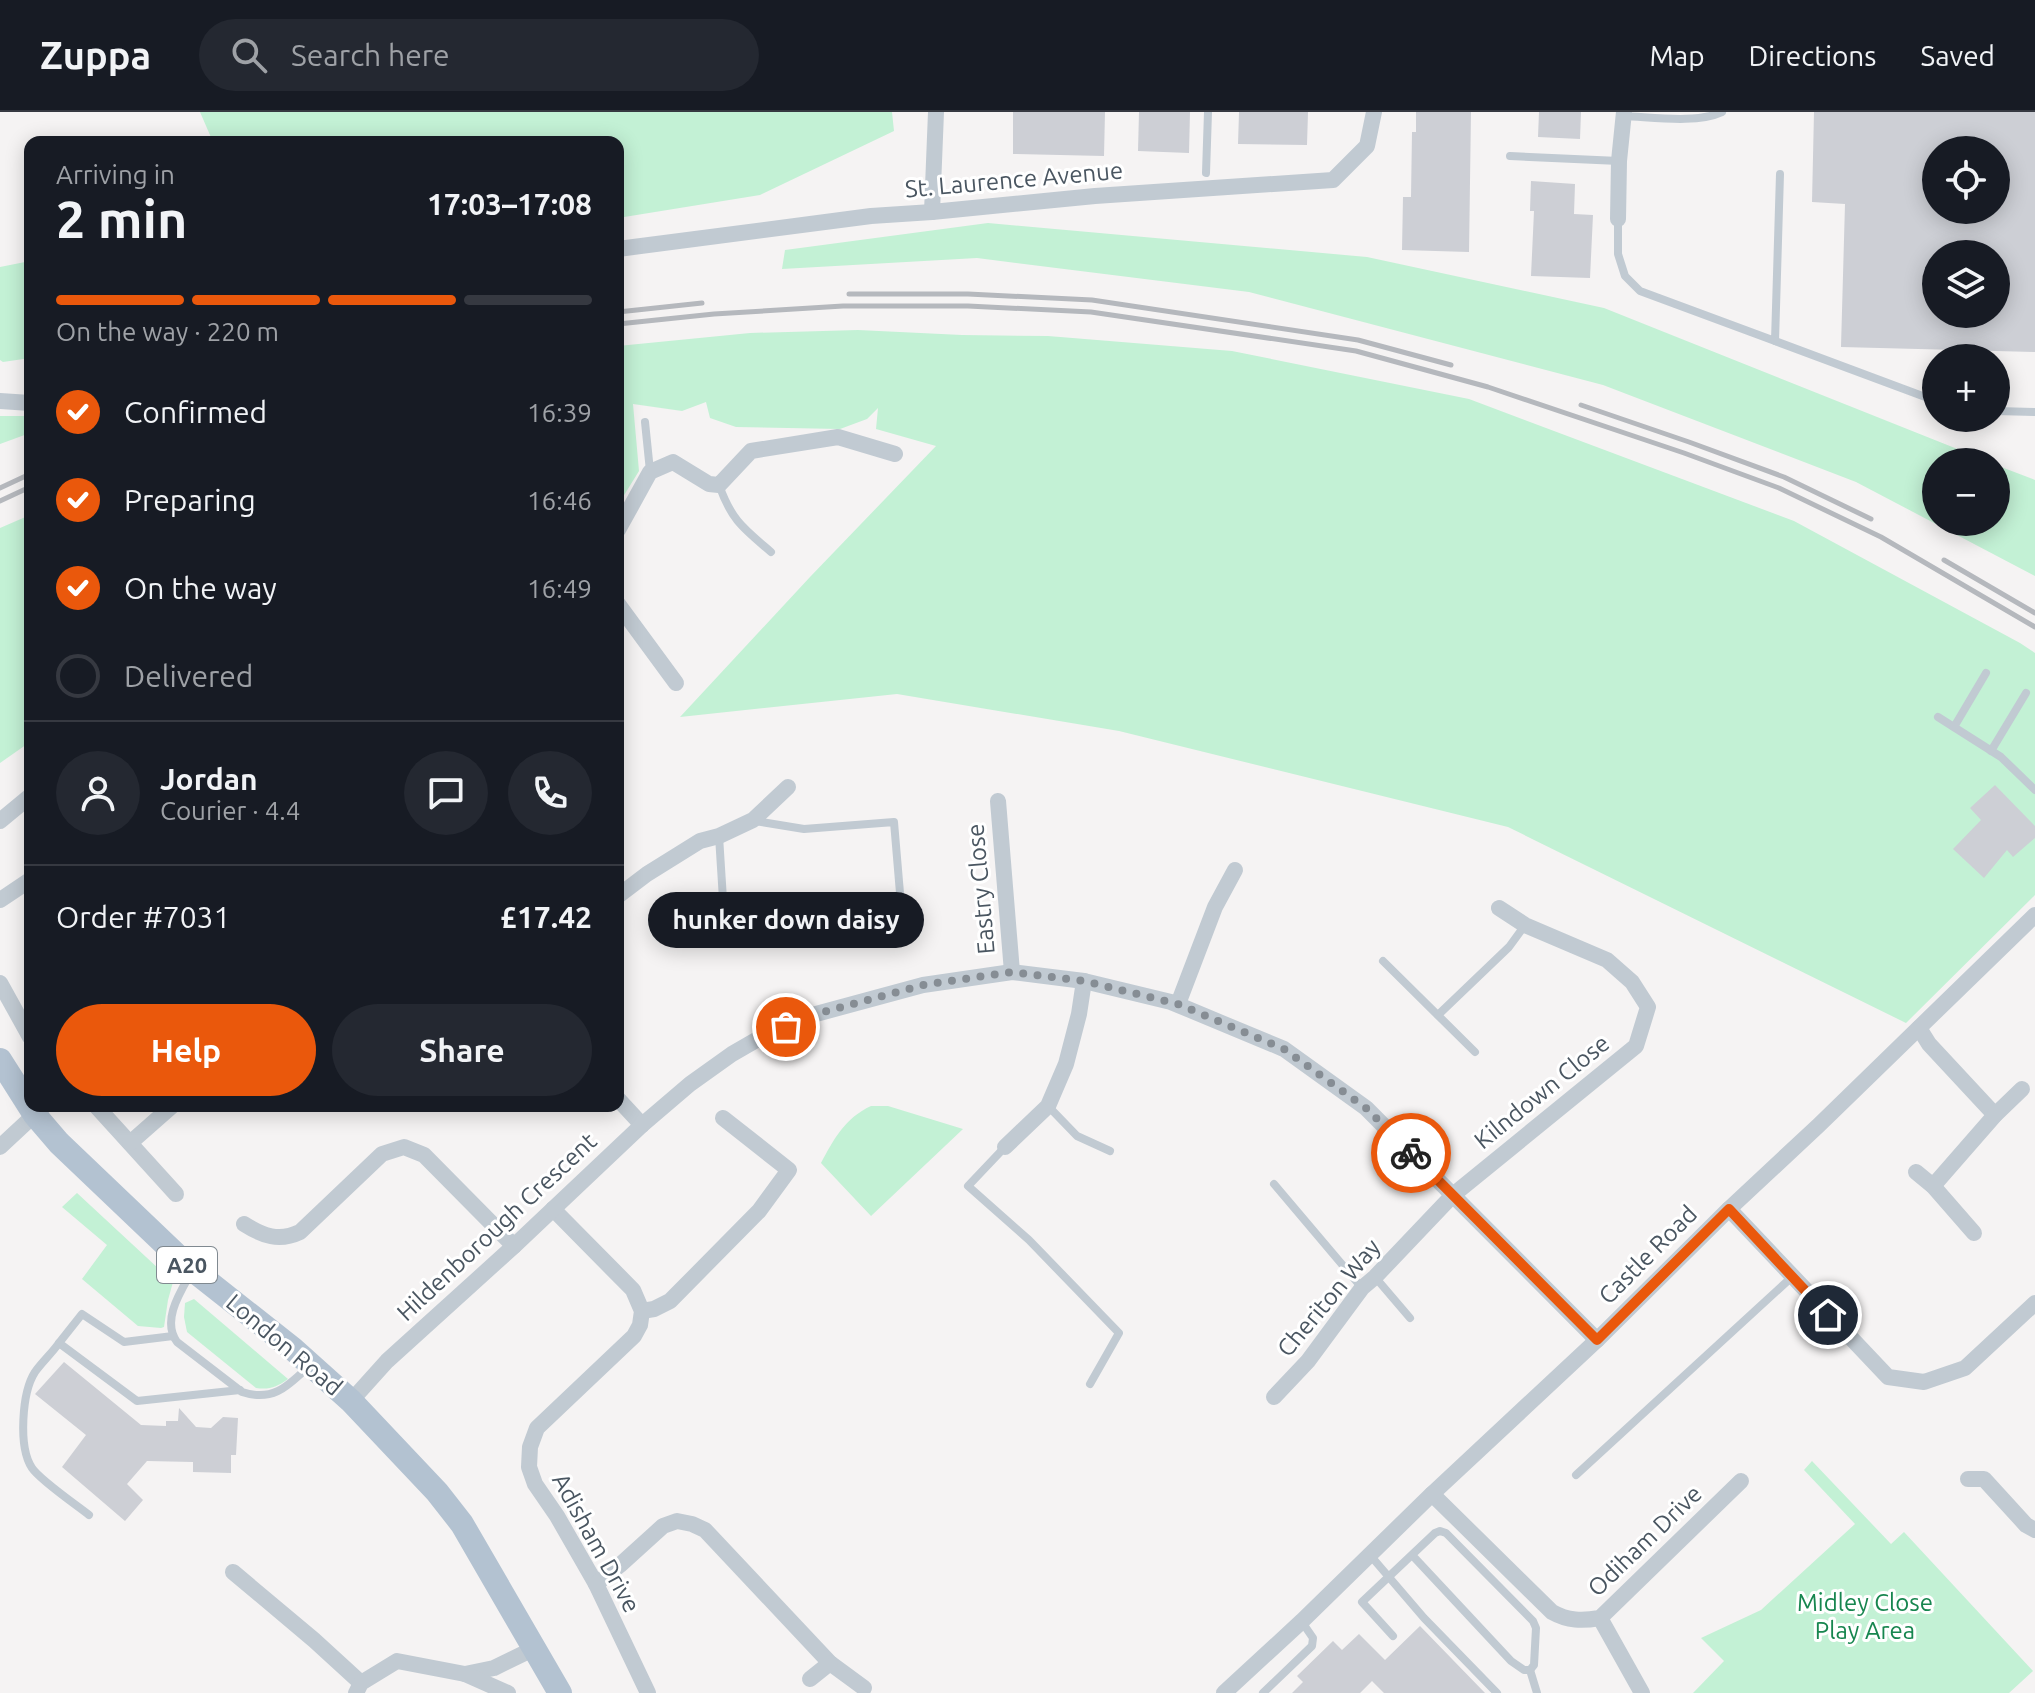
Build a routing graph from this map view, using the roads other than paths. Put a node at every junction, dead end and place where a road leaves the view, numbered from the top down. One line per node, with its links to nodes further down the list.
1 (936, 112): 10 (street)
2 (1208, 112): 8 (lane)
3 (1374, 112): 10 (street, St. Laurence Avenue)
4 (1722, 112): 5 (lane)
5 (1624, 114): 7 (street)
6 (1510, 156): 7 (lane)
7 (1619, 161): 11 (street)
8 (1206, 173)
9 (1780, 174): 13 (lane)
10 (932, 212): 12 (street, St. Laurence Avenue)
11 (1618, 219): 13 (lane)
12 (624, 248)
13 (1775, 341): 14 (lane)
14 (1922, 396)
15 (0, 401): 16 (street)
16 (24, 403)
17 (2010, 411): 18 (lane)
18 (2035, 412)
19 (645, 422): 21 (lane)
20 (895, 454): 22 (street)
21 (650, 472): 22 (street); 23 (street)
22 (719, 485): 24 (lane)
23 (624, 519)
24 (771, 552)
25 (624, 612): 27 (street)
26 (1986, 673): 30 (lane)
27 (676, 683)
28 (2026, 693): 31 (lane)
29 (1938, 717): 30 (lane)
30 (1954, 727): 31 (lane)
31 (1991, 751): 33 (lane)
32 (2035, 774): 33 (lane)
33 (2027, 782): 35 (lane)
34 (788, 787): 38 (street)
35 (2035, 790)
36 (24, 795): 39 (street)
37 (998, 801): 51 (street, Eastry Close)
38 (753, 820): 40 (street); 45 (lane)
39 (0, 821)
40 (719, 836): 43 (street); 49 (lane)
41 (1235, 870): 54 (street)
42 (24, 884): 44 (street)
43 (624, 891)
44 (0, 900)
45 (901, 905)
46 (1499, 908): 48 (street, Kilndown Close)
47 (2035, 915): 57 (street, Castle Road)
48 (1525, 925): 55 (lane); 79 (street, Kilndown Close)
49 (725, 931)
50 (1383, 961): 55 (lane)
51 (1012, 972): 52 (street, Hildenborough Crescent); 70 (street, Hildenborough Crescent)
52 (1084, 981): 54 (street, Hildenborough Crescent); 63 (street)
53 (0, 983): 56 (street)
54 (1178, 1004): 79 (street, Hildenborough Crescent)
55 (1438, 1015): 58 (lane)
56 (24, 1026)
57 (1919, 1028): 68 (street); 81 (street, Castle Road)
58 (1475, 1052)
59 (0, 1060): 61 (main road, London Road / A20)
60 (2022, 1089): 68 (street)
61 (24, 1091)
62 (624, 1106): 70 (street)
63 (1048, 1106): 73 (street); 74 (lane)
64 (39, 1112): 72 (street)
65 (41, 1112): 85 (main road, London Road / A20)
66 (102, 1112): 71 (street)
67 (165, 1112): 71 (street)
68 (1995, 1115): 77 (street)
69 (723, 1118): 89 (street)
70 (642, 1125): 80 (street, Hildenborough Crescent)
71 (130, 1143): 78 (street)
72 (0, 1147)
73 (1005, 1147): 95 (lane)
74 (1110, 1151)
75 (1916, 1172): 77 (street)
76 (1274, 1184): 87 (lane)
77 (1933, 1186): 83 (street)
78 (176, 1194)
79 (1453, 1195): 87 (street, Cheriton Way); 92 (street, Hildenborough Crescent)
80 (553, 1209): 84 (street, Hildenborough Crescent); 89 (street)
81 (1729, 1209): 86 (street); 92 (street, Castle Road)
82 (244, 1224): 84 (street)
83 (1974, 1233)
84 (514, 1246): 98 (street, Hildenborough Crescent)
85 (193, 1270): 91 (lane); 94 (main road, London Road / A20)
86 (1794, 1276): 88 (street); 99 (lane)
87 (1369, 1283): 90 (lane); 97 (street, Cheriton Way)
88 (2035, 1303)
89 (642, 1311): 109 (street, Adisham Drive)
90 (1410, 1318)
91 (173, 1336): 93 (lane); 96 (lane)
92 (1597, 1340): 102 (street, Castle Road)
93 (59, 1343): 96 (lane); 103 (lane)
94 (310, 1365): 96 (lane); 98 (main road, London Road / A20)
95 (1090, 1384)
96 (240, 1390)
97 (1274, 1397)
98 (351, 1401): 113 (main road, London Road / A20)
99 (1576, 1475)
100 (1968, 1479): 104 (street)
101 (1741, 1481): 110 (street, Odiham Drive)
102 (1432, 1494): 105 (street, Castle Road); 110 (street, Odiham Drive)
103 (89, 1515)
104 (2035, 1530)
105 (1369, 1555): 108 (lane); 111 (street, Castle Road)
106 (1412, 1555): 108 (lane); 115 (lane); 115 (lane)
107 (233, 1572): 118 (street)
108 (1389, 1577): 112 (lane); 125 (lane)
109 (596, 1584): 114 (street); 122 (street, Adisham Drive)
110 (1600, 1618): 127 (street)
111 (1302, 1621): 123 (street, Castle Road); 124 (lane)
112 (1393, 1636)
113 (535, 1648): 116 (street); 121 (main road, A20)
114 (830, 1663): 117 (street); 119 (street)
115 (1530, 1670): 126 (lane)
116 (465, 1674): 118 (street); 120 (street)
117 (810, 1679)
118 (358, 1688)
119 (864, 1688)
120 (508, 1693)
121 (560, 1693)
122 (648, 1693)
123 (1224, 1693)
124 (1263, 1693)
125 (1497, 1693)
126 (1537, 1693)
127 (1642, 1693)

